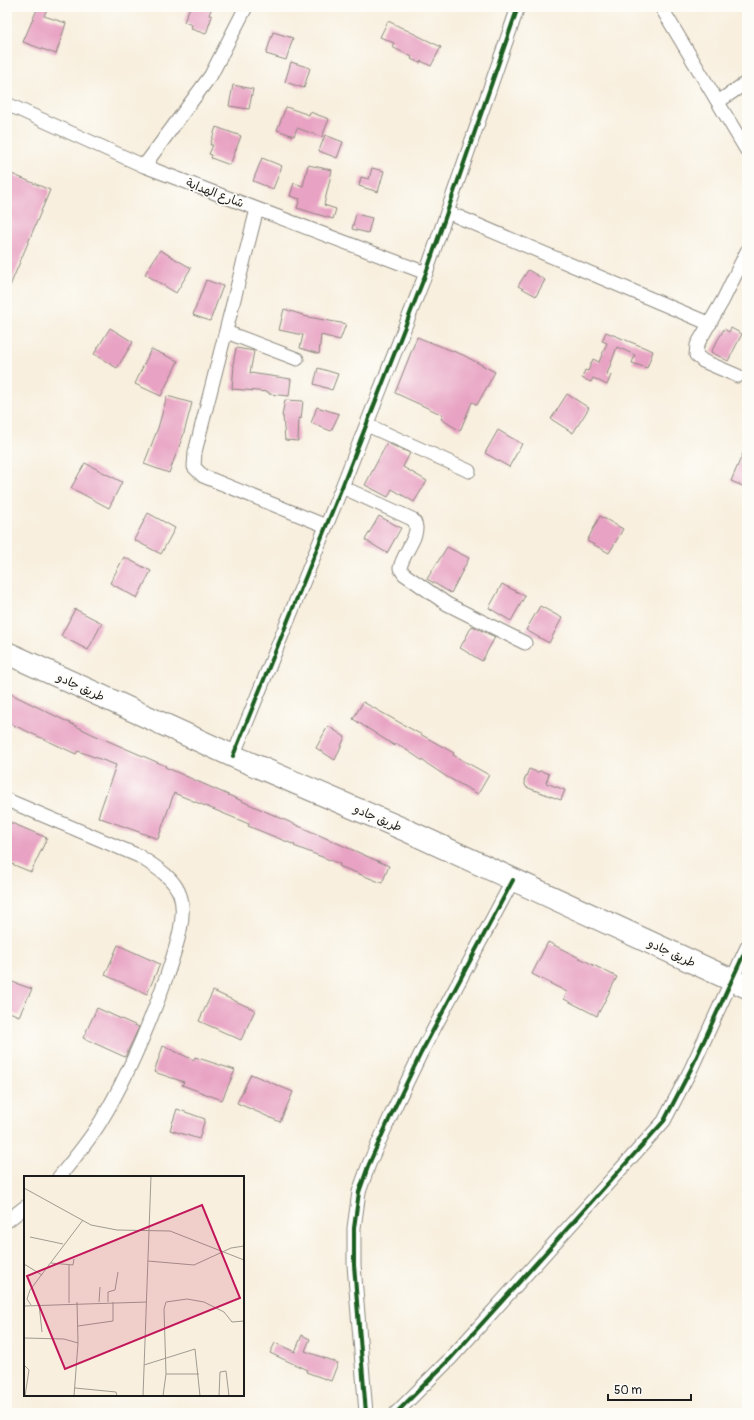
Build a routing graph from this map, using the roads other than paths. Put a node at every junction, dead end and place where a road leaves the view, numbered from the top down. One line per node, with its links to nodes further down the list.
1 (246, 7): 8 (street)
2 (518, 7): 10 (street)
3 (661, 7): 5 (street)
4 (747, 82): 5 (street)
5 (718, 102): 7 (street)
6 (7, 104): 8 (street, شارع الهداية)
7 (747, 151)
8 (144, 166): 9 (street, شارع الهداية)
9 (257, 209): 12 (street, شارع الهداية); 14 (street)
10 (447, 212): 12 (street); 13 (street)
11 (747, 251): 13 (street)
12 (426, 272): 17 (street)
13 (710, 324): 16 (street)
14 (226, 332): 15 (street); 20 (street)
15 (297, 359)
16 (738, 376)
17 (366, 425): 18 (street); 19 (street)
18 (470, 471)
19 (342, 487): 20 (street); 21 (street)
20 (326, 526): 23 (street)
21 (525, 643)
22 (7, 653): 23 (highway, طريق جادو)
23 (233, 756): 25 (highway, طريق جادو)
24 (7, 800): 28 (street)
25 (514, 880): 27 (highway, طريق جادو); 31 (street)
26 (747, 947): 27 (street)
27 (740, 984): 32 (street)
28 (60, 1176)
29 (24, 1208): 30 (street)
30 (7, 1221)
31 (366, 1413)
32 (396, 1413)

